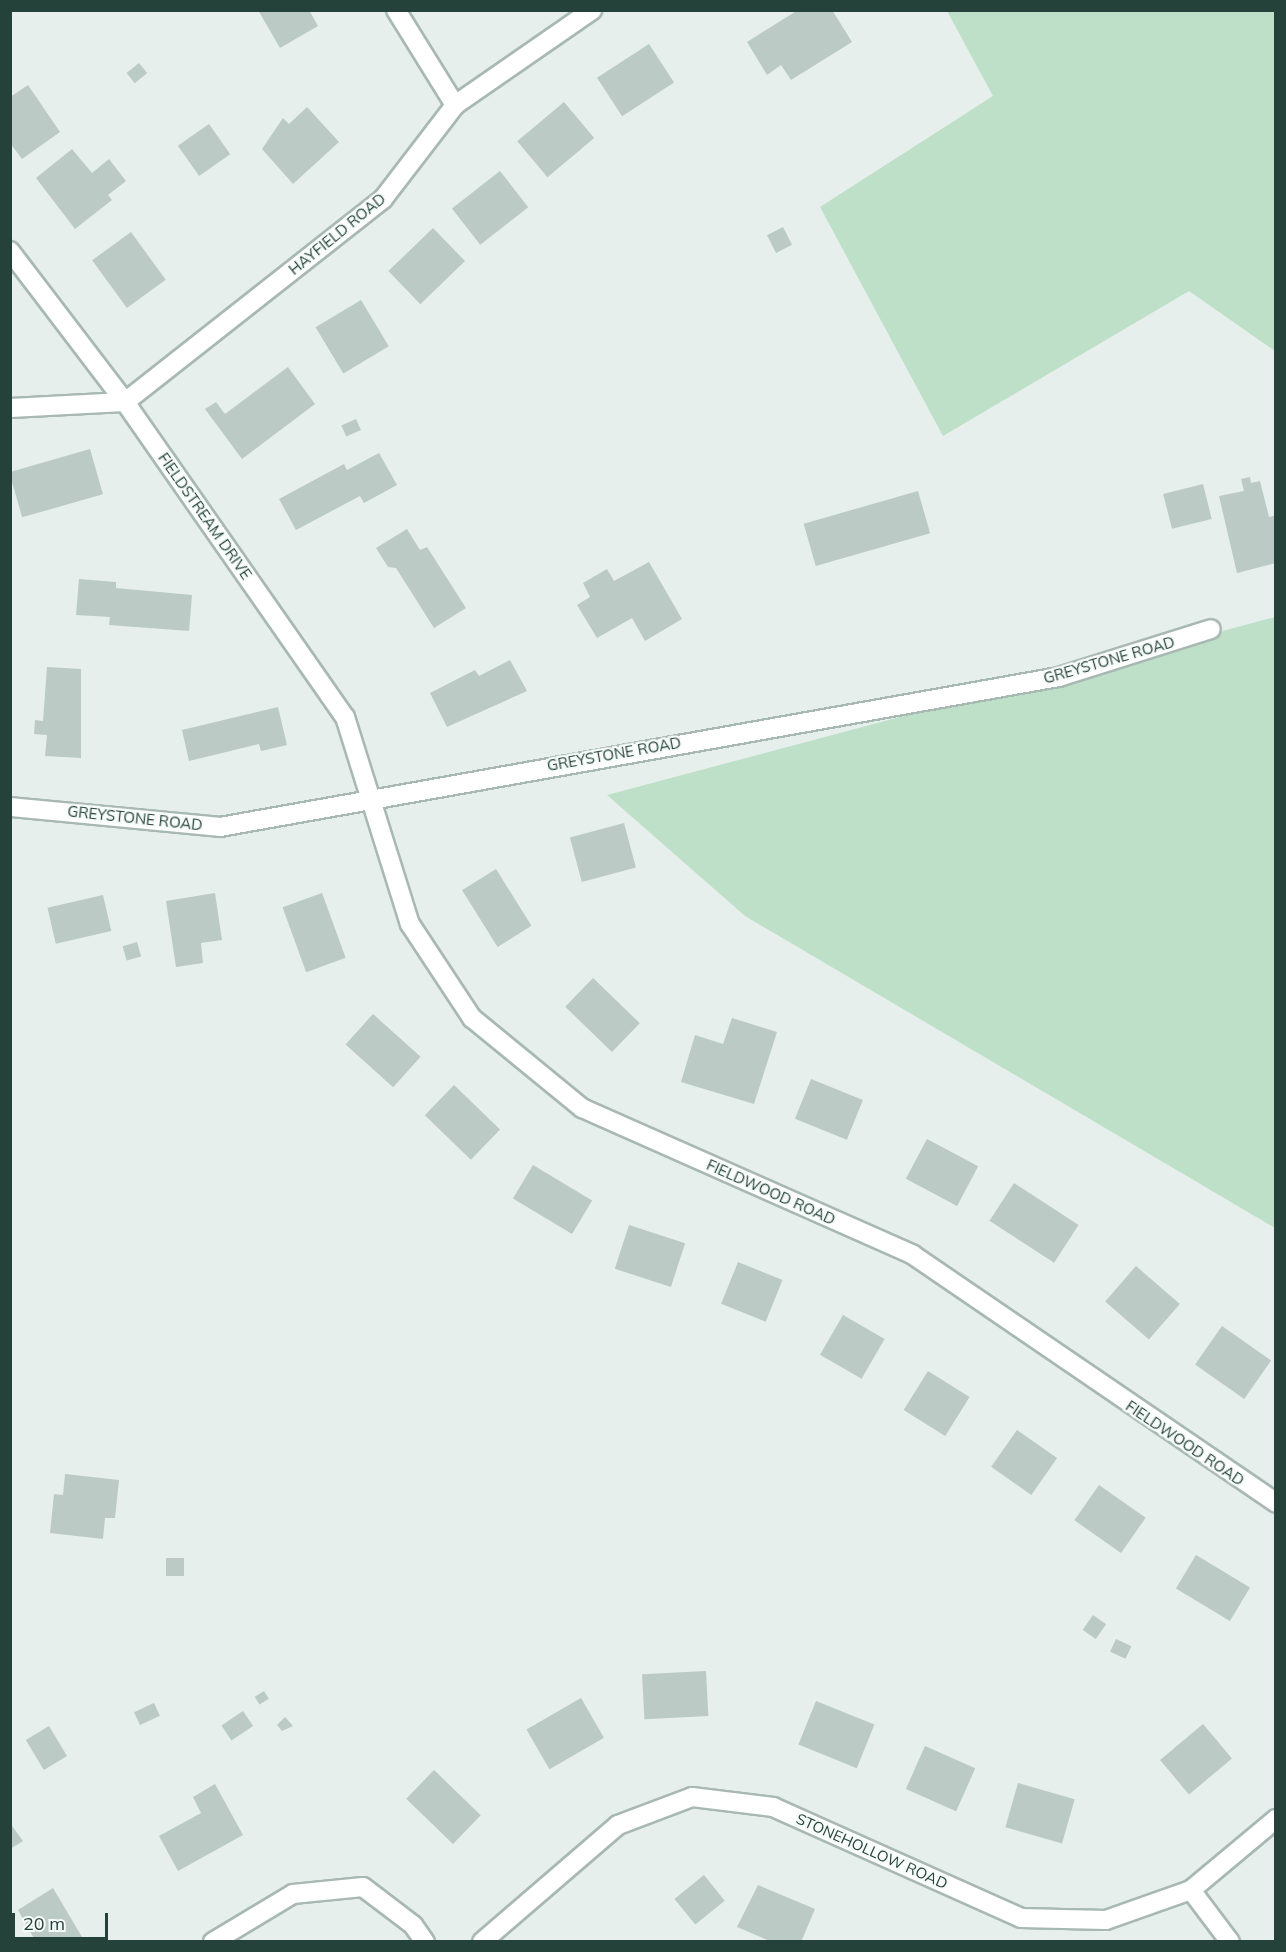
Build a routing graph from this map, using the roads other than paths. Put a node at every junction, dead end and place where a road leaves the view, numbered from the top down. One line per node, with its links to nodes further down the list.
1 (396, 10): 3 (street)
2 (592, 10): 3 (street, HAYFIELD ROAD)
3 (455, 105): 5 (street, HAYFIELD ROAD)
4 (10, 251): 5 (street, FIELDSTREAM DRIVE)
5 (126, 402): 6 (street); 8 (street, FIELDSTREAM DRIVE)
6 (10, 408)
7 (1211, 629): 8 (street, GREYSTONE ROAD)
8 (375, 796): 9 (street, GREYSTONE ROAD); 10 (street, FIELDWOOD ROAD)
9 (10, 807)
10 (1275, 1503)
11 (1275, 1819): 12 (street, STONEHOLLOW ROAD)
12 (1191, 1890): 15 (street, STONEHOLLOW ROAD); 16 (street)
13 (213, 1941): 14 (street)
14 (425, 1941)
15 (482, 1941)
16 (1230, 1941)

